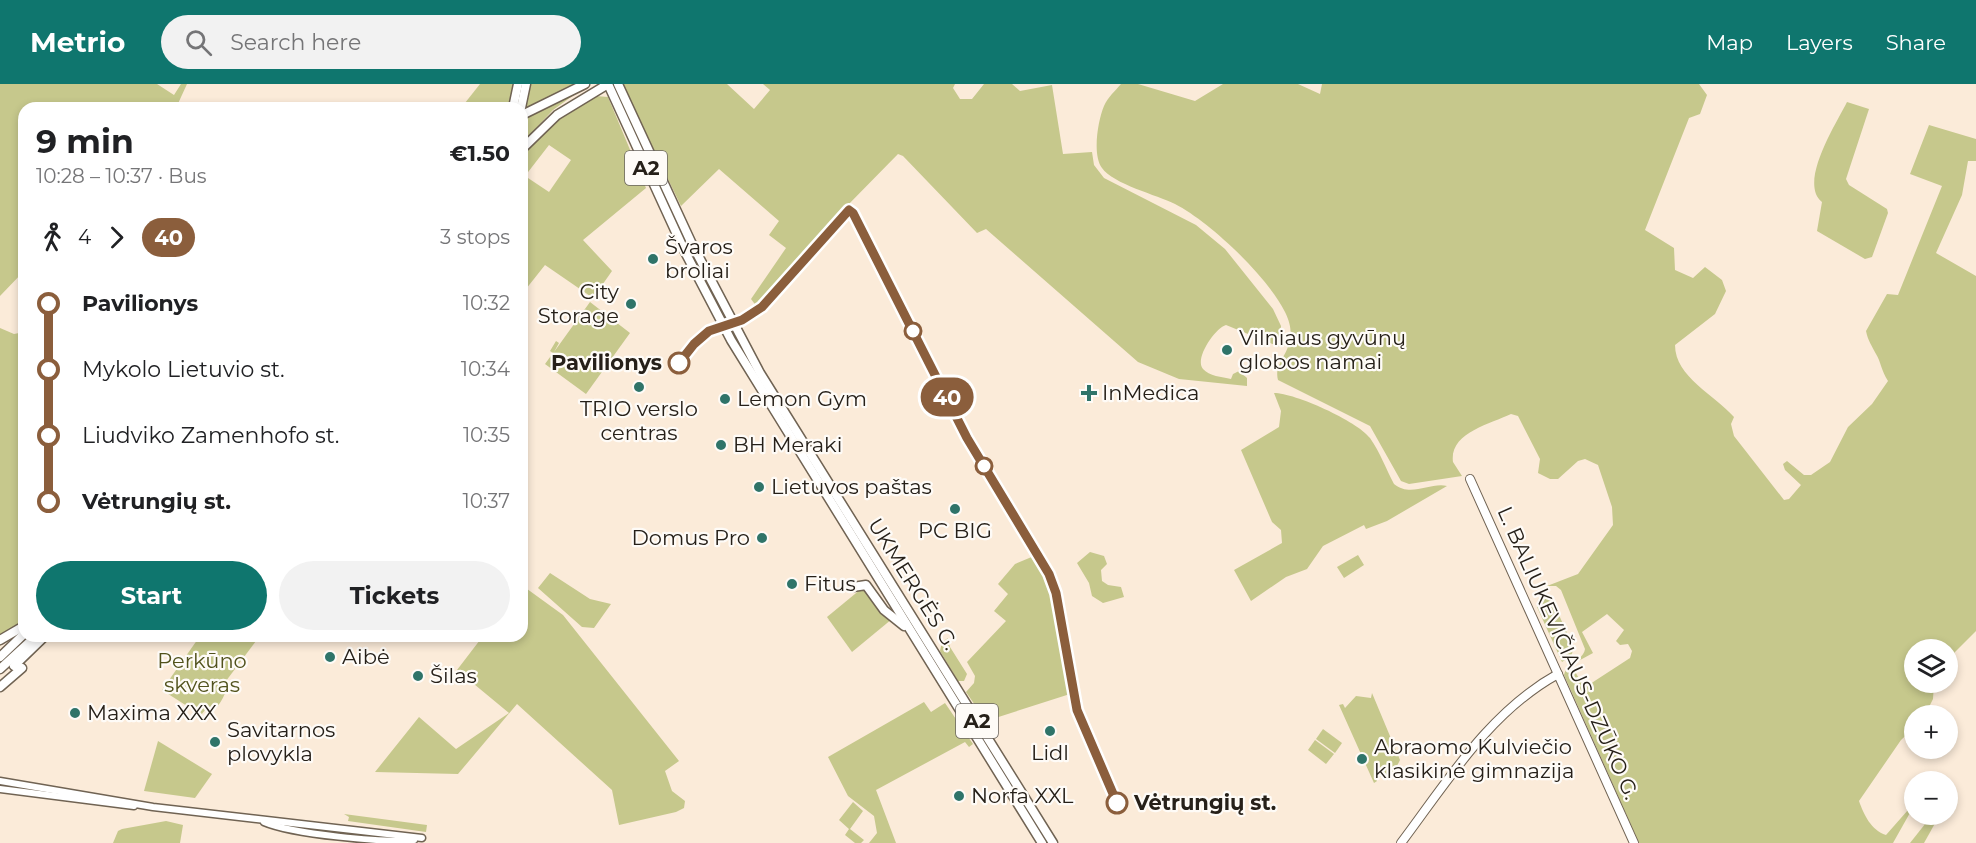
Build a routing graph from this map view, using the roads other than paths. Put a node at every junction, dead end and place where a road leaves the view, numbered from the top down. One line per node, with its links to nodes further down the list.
1 (518, 84): 6 (highway)
2 (526, 84): 7 (highway)
3 (585, 84): 8 (highway)
4 (608, 84): 9 (highway); 11 (highway, UKMERGĖS G. / A2)
5 (618, 84): 10 (highway, UKMERGĖS G. / A2)
6 (514, 102)
7 (523, 102)
8 (528, 112)
9 (528, 143)
10 (732, 323): 11 (highway); 13 (highway, UKMERGĖS G. / A2)
11 (723, 326): 14 (highway, UKMERGĖS G. / A2)
12 (1470, 479): 24 (main road, L. BALIUKEVIČIAUS-DZŪKO G.)
13 (879, 562): 14 (highway); 34 (highway, UKMERGĖS G. / A2)
14 (873, 571): 17 (highway, UKMERGĖS G. / A2)
15 (853, 587): 17 (highway)
16 (18, 630): 18 (highway)
17 (911, 632): 33 (highway, UKMERGĖS G. / A2)
18 (0, 640)
19 (18, 640): 22 (highway)
20 (29, 642): 23 (highway)
21 (40, 642): 25 (highway)
22 (0, 657)
23 (0, 669)
24 (1558, 674): 35 (main road); 36 (main road, L. BALIUKEVIČIAUS-DZŪKO G.)
25 (0, 687)
26 (0, 781): 28 (street)
27 (0, 789): 28 (street)
28 (153, 807): 29 (street)
29 (261, 821): 30 (street); 31 (street)
30 (329, 827): 31 (street); 31 (street)
31 (328, 835): 32 (street)
32 (327, 843)
33 (1041, 843)
34 (1053, 843)
35 (1401, 843)
36 (1634, 843)

